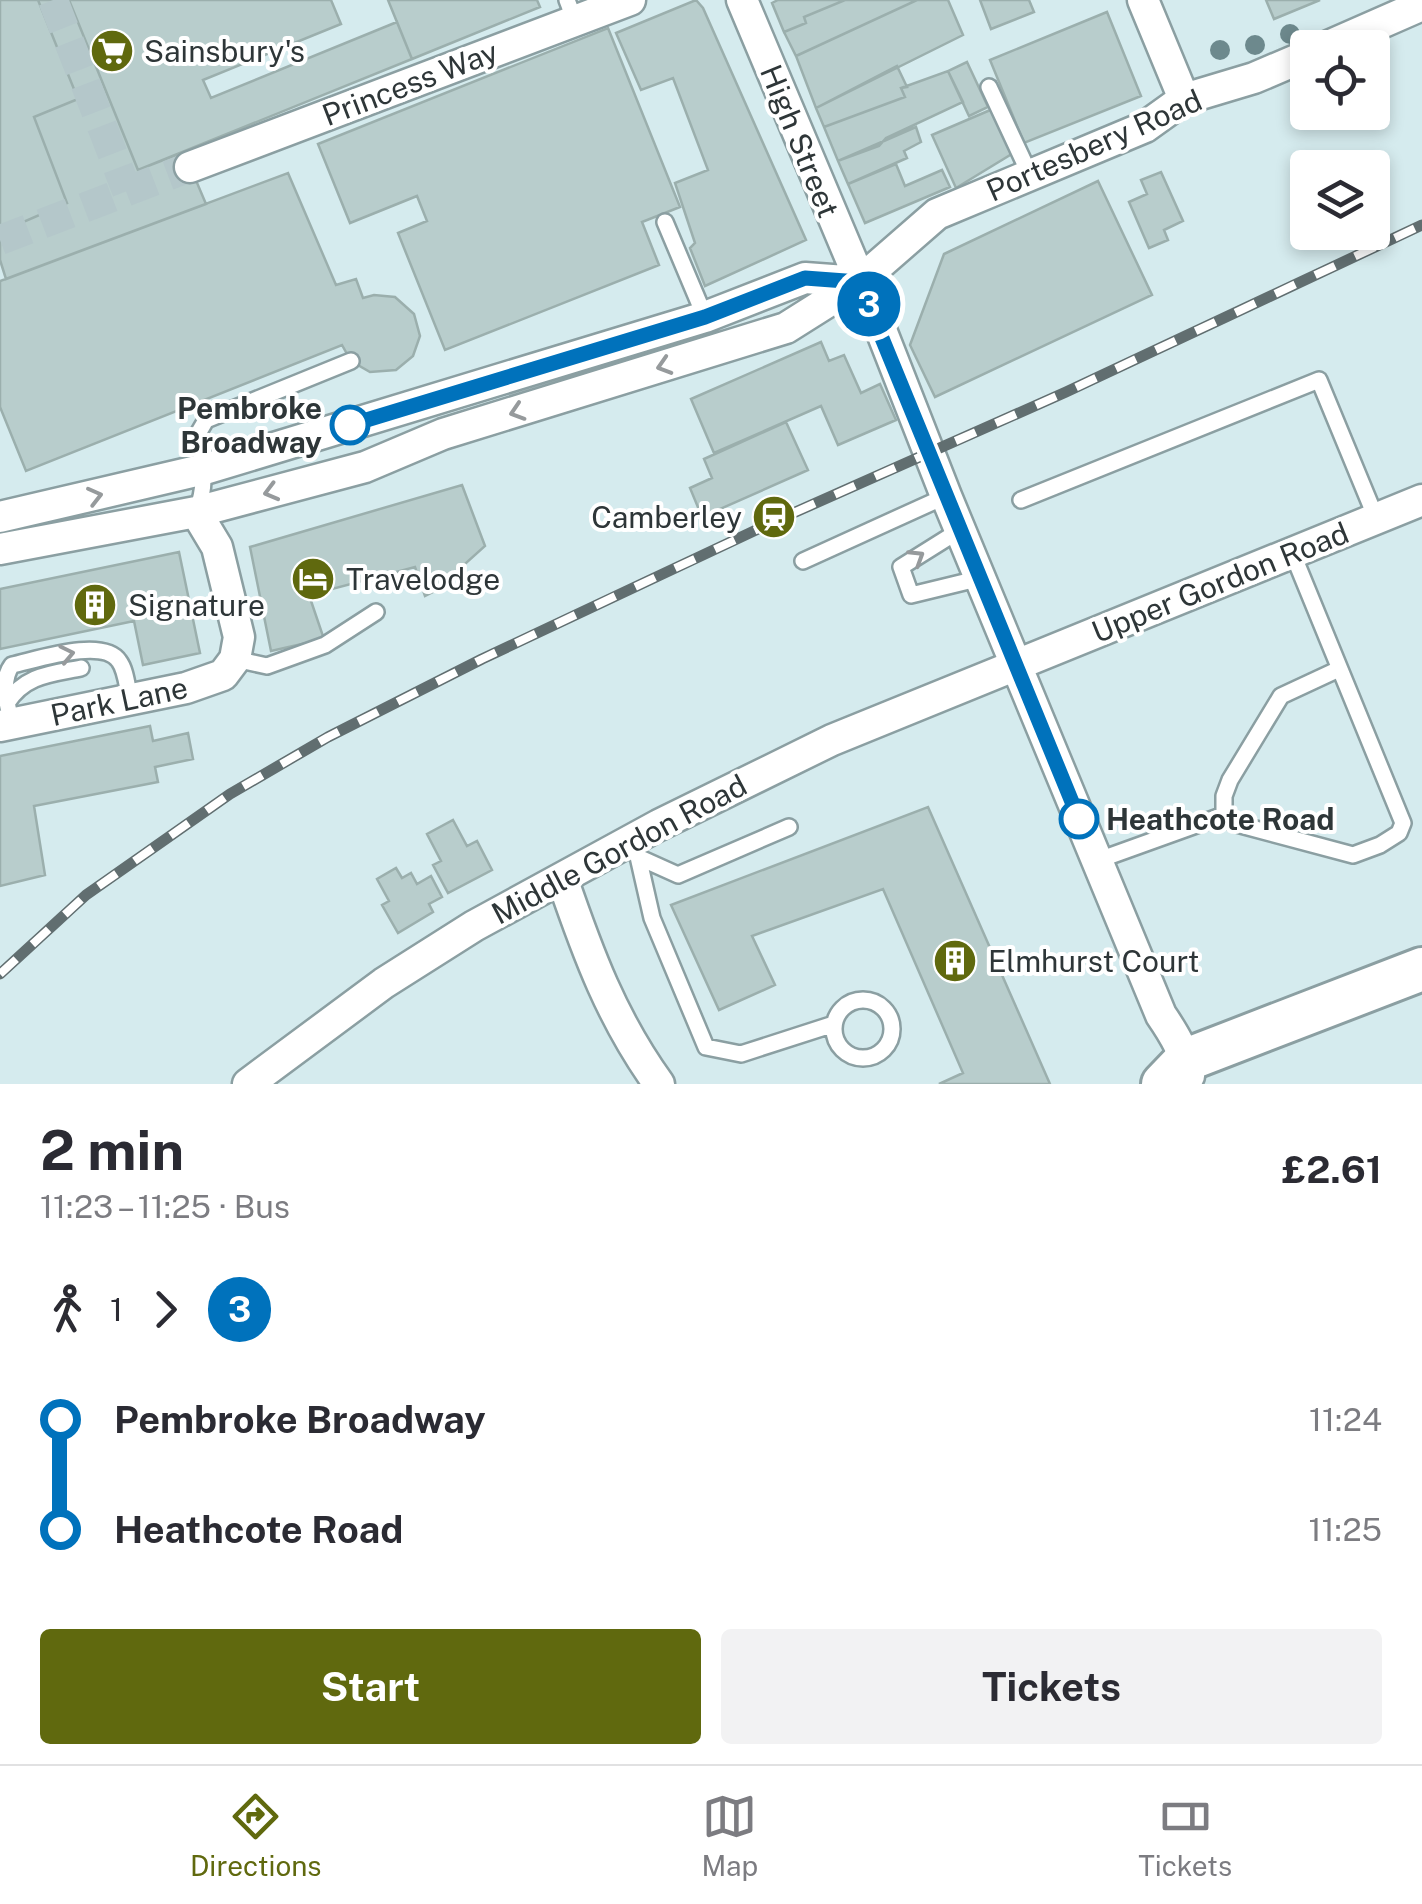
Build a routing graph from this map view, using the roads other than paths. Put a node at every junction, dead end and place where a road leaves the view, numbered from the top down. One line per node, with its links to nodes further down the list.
1 (630, 0): 5 (street, Princess Way)
2 (742, 0): 13 (street, High Street)
3 (1142, 0): 9 (street)
4 (1422, 5): 6 (street)
5 (571, 10): 10 (street, Princess Way)
6 (1365, 30)
7 (1290, 63): 9 (street, Portesbery Road)
8 (989, 87): 11 (lane)
9 (1184, 99): 11 (street, Portesbery Road)
10 (190, 167)
11 (1030, 175): 13 (street, Portesbery Road)
12 (665, 222): 14 (lane)
13 (859, 282): 14 (street); 15 (street); 18 (street)
14 (705, 317): 15 (street); 17 (street)
15 (717, 350): 21 (street, one-way to 21)
16 (351, 361): 17 (lane)
17 (206, 469): 22 (lane); 23 (street, one-way to 17)
18 (946, 496): 25 (street); 29 (lane)
19 (1020, 500): 24 (lane)
20 (1422, 500): 24 (street, Upper Gordon Road)
21 (230, 503): 22 (street); 26 (street)
22 (196, 512): 26 (street); 27 (street)
23 (0, 517)
24 (1376, 518): 28 (street, Upper Gordon Road)
25 (960, 530): 30 (street); 30 (lane, one-way to 25)
26 (218, 547): 32 (street)
27 (0, 549)
28 (1292, 551): 33 (street, Upper Gordon Road); 35 (lane)
29 (804, 561)
30 (981, 578): 33 (street)
31 (376, 612): 32 (lane)
32 (236, 659): 36 (street, Park Lane)
33 (1018, 664): 40 (street, Middle Gordon Road); 41 (street)
34 (81, 668): 37 (lane)
35 (1339, 669): 38 (lane); 38 (lane)
36 (130, 699): 37 (street, Park Lane); 37 (lane, one-way to 36)
37 (6, 717)
38 (1224, 815): 41 (lane)
39 (789, 827): 40 (lane)
40 (636, 848): 42 (street, Middle Gordon Road); 44 (lane)
41 (1096, 861): 45 (street)
42 (562, 878): 46 (street, Middle Gordon Road); 47 (street)
43 (1422, 969): 45 (street)
44 (834, 1024)
45 (1180, 1076)
46 (248, 1084)
47 (659, 1084)

